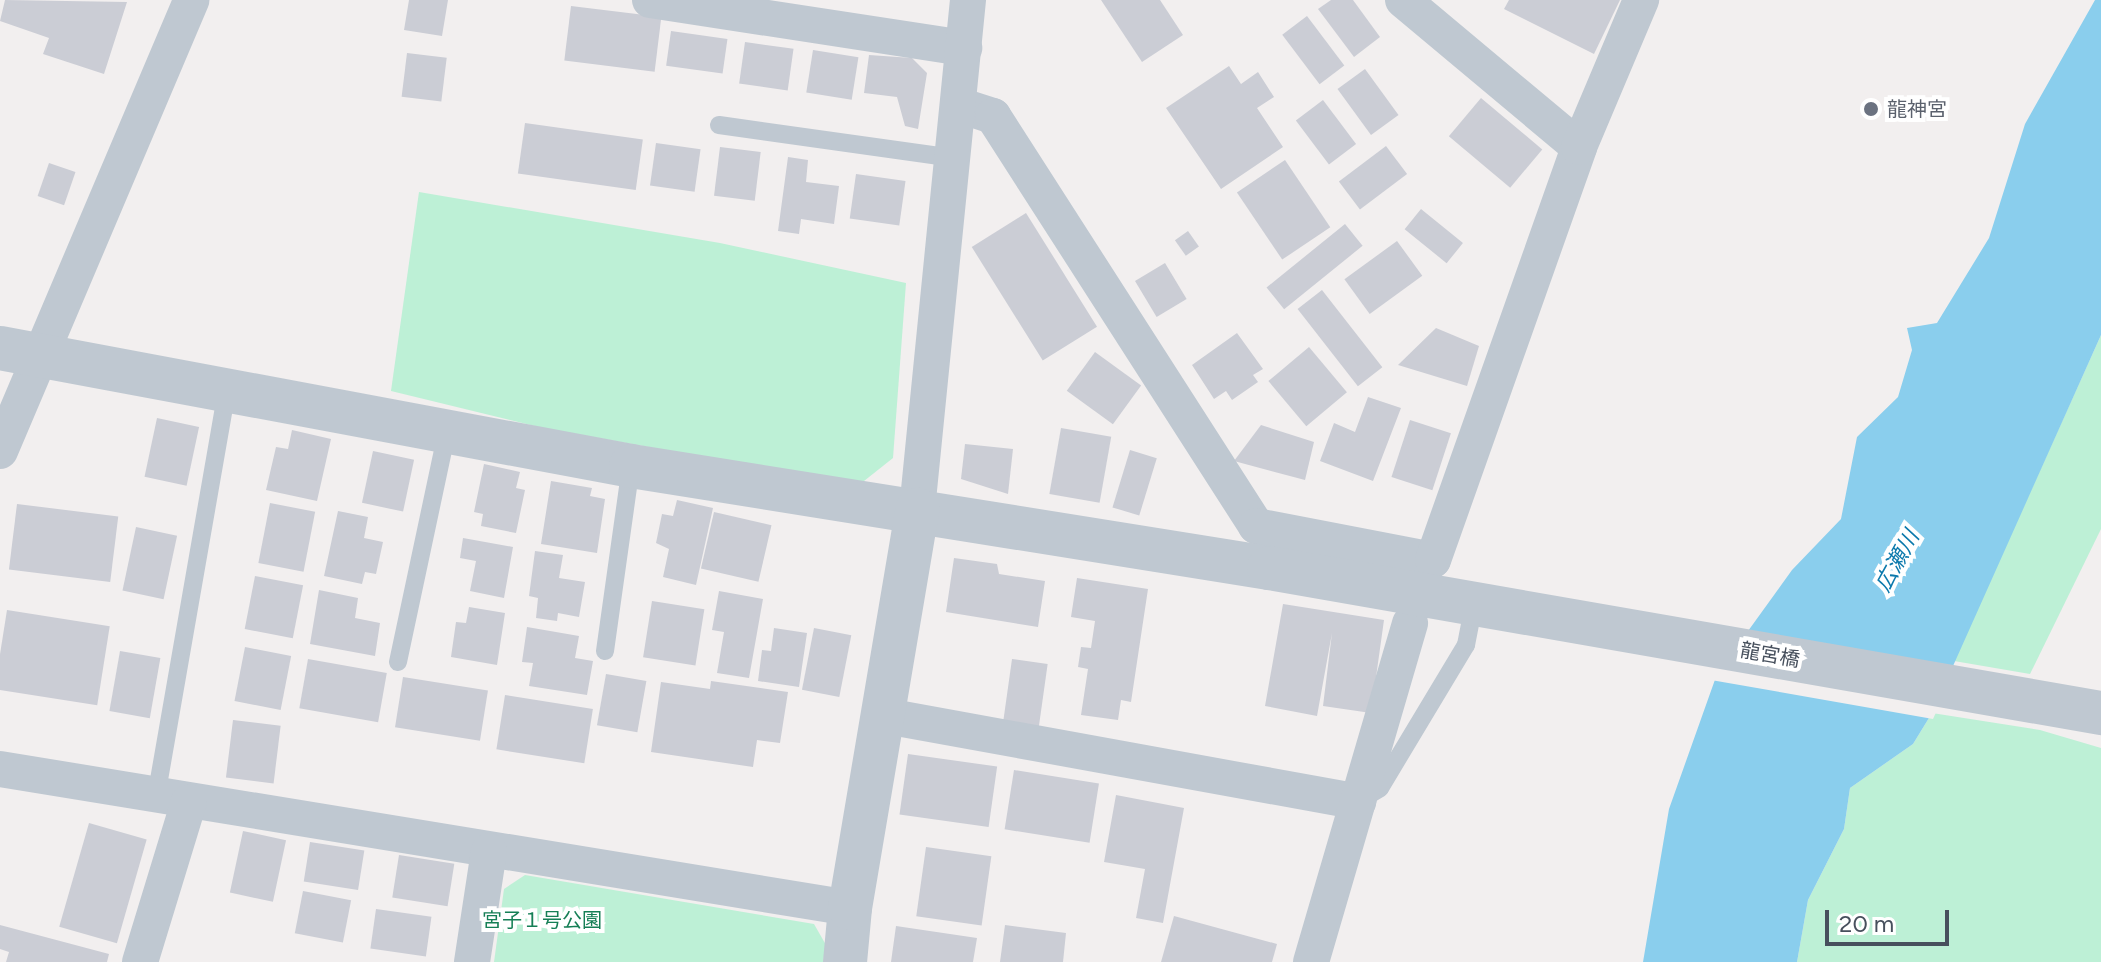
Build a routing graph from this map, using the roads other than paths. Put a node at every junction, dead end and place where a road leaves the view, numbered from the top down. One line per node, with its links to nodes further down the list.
1 (191, 0): 12 (street)
2 (650, 0): 6 (street)
3 (968, 0): 6 (street)
4 (1403, 0): 9 (street)
5 (1641, 0): 9 (street)
6 (964, 48): 7 (street)
7 (959, 105): 9 (street); 10 (street)
8 (719, 125): 10 (lane)
9 (1579, 147)
10 (954, 158): 17 (street)
11 (0, 348): 12 (street, 龍宮橋)
12 (44, 354): 13 (street, 龍宮橋); 15 (street)
13 (227, 389): 14 (street, 龍宮橋); 25 (lane)
14 (447, 431): 16 (street, 龍宮橋); 21 (lane)
15 (0, 451)
16 (631, 466): 17 (street, 龍宮橋); 20 (lane)
17 (917, 510): 18 (street, 龍宮橋); 23 (street)
18 (1491, 607): 22 (street, 龍宮橋); 26 (lane)
19 (1410, 623): 26 (street)
20 (605, 651)
21 (398, 662)
22 (2101, 713)
23 (886, 716): 26 (street); 28 (street)
24 (0, 769): 25 (street)
25 (172, 799): 27 (street); 29 (street)
26 (1358, 802): 32 (street)
27 (489, 851): 28 (street); 30 (street)
28 (850, 908): 31 (street)
29 (140, 962)
30 (472, 962)
31 (845, 962)
32 (1311, 962)

